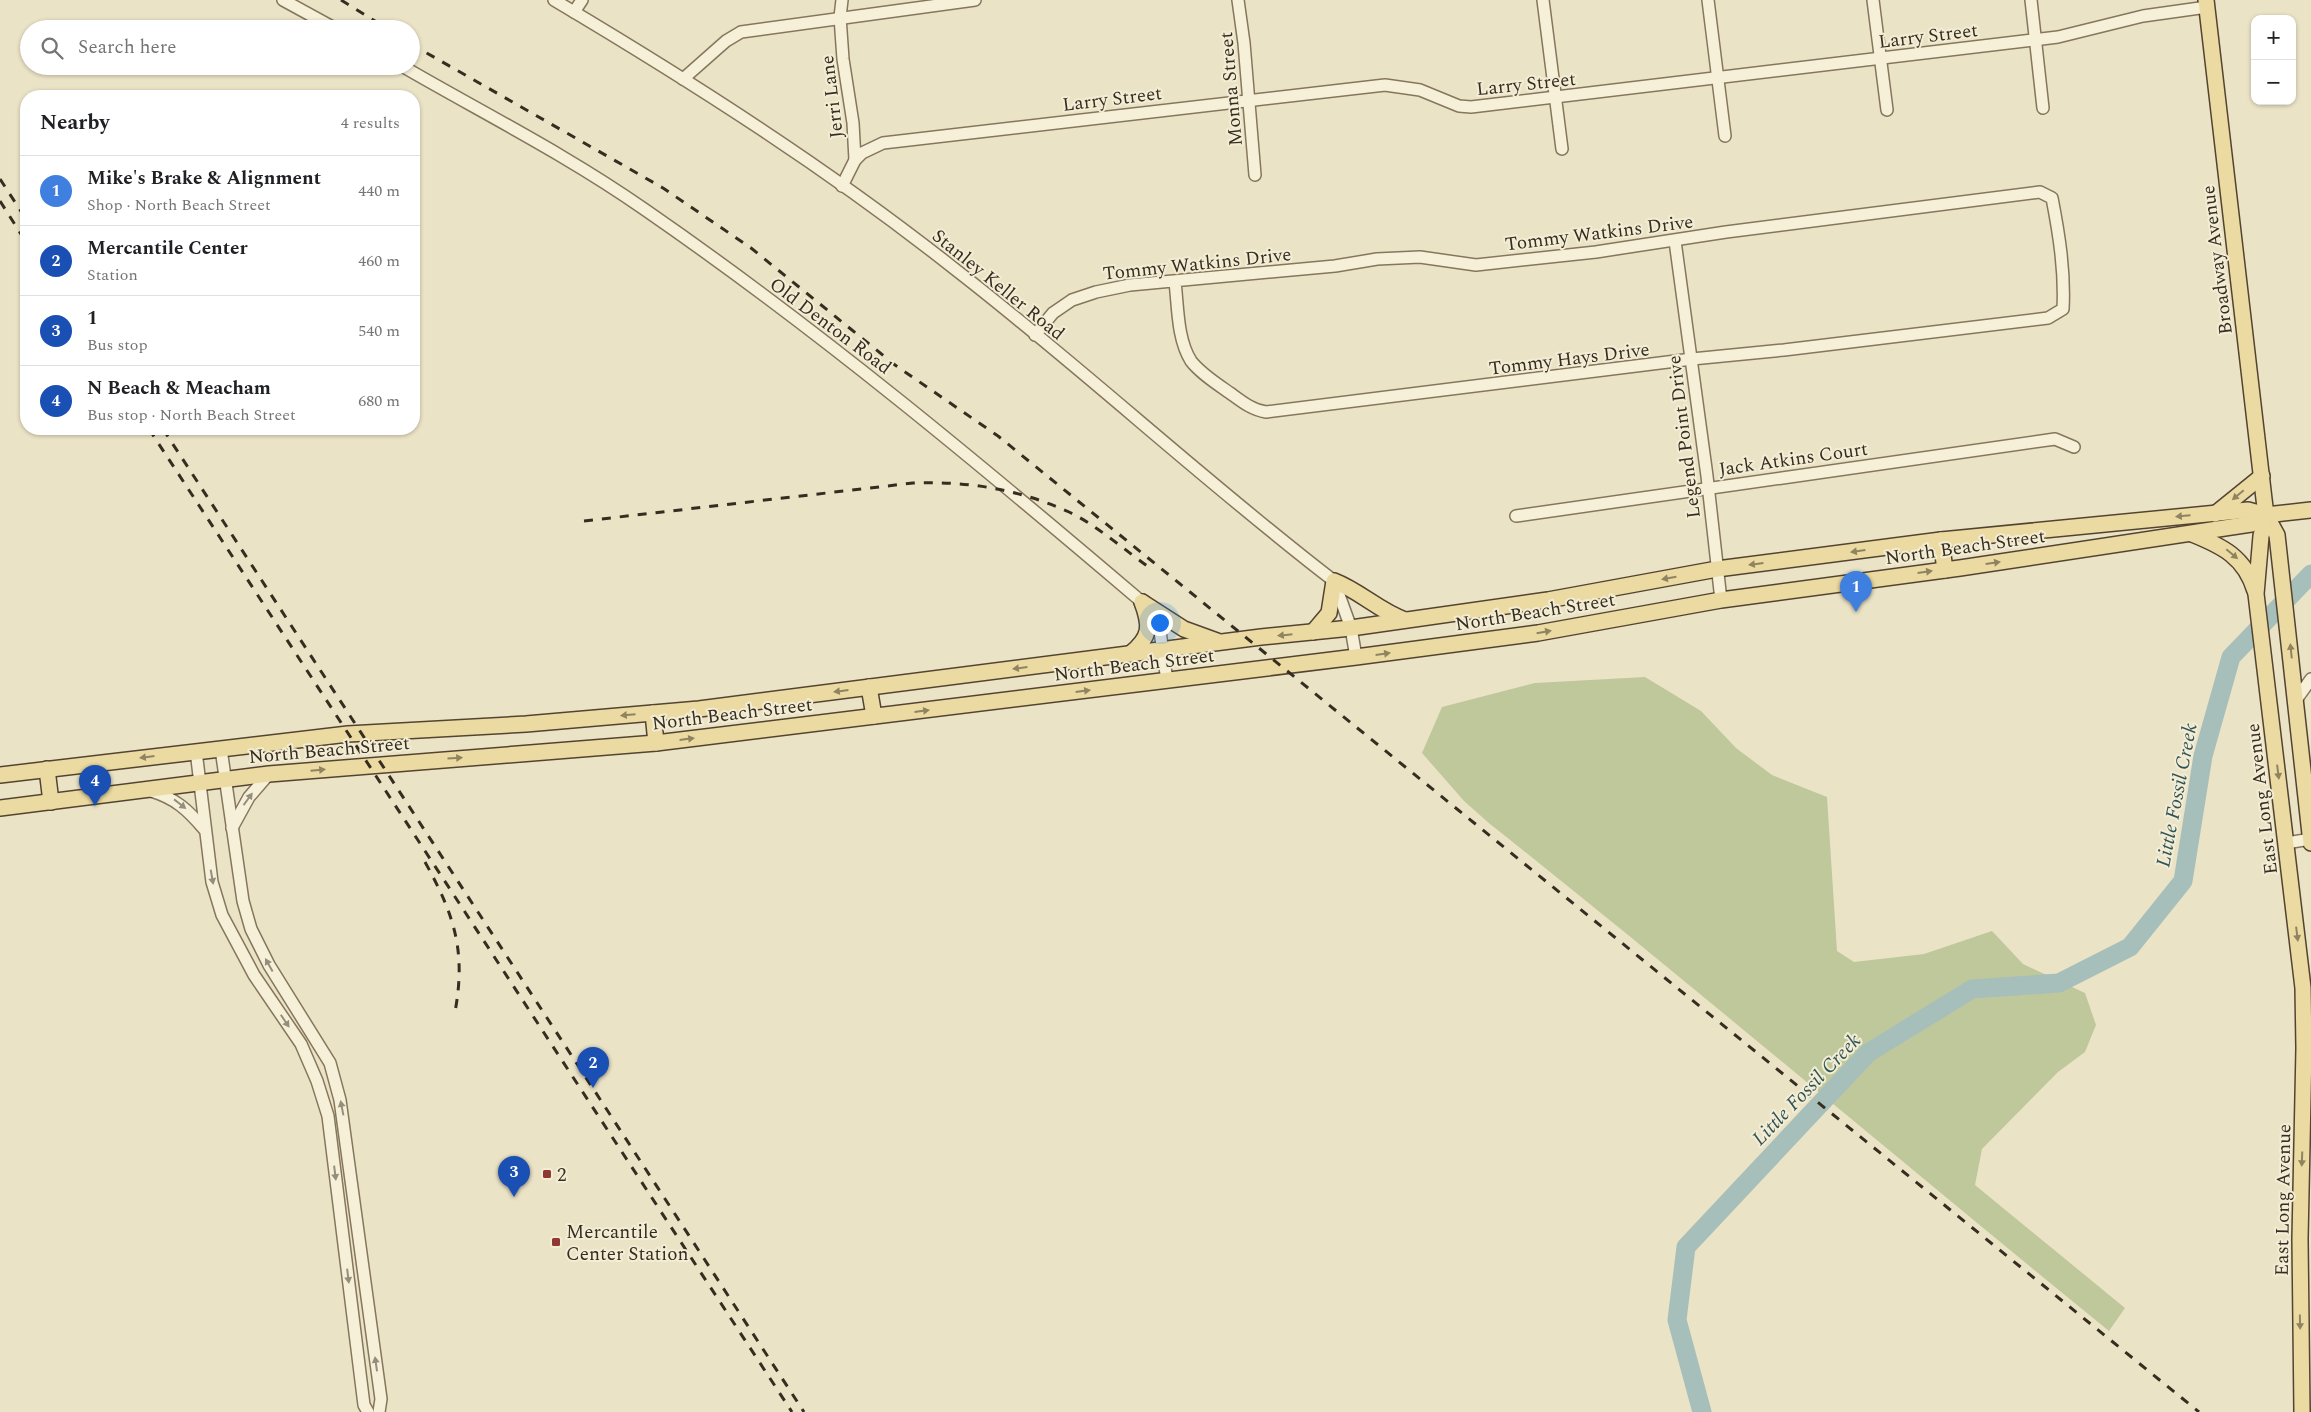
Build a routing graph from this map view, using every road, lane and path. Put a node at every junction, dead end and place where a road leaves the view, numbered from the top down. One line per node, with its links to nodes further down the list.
1 (283, 0): 14 (street)
2 (554, 0): 12 (street, Stanley Keller Road)
3 (582, 0): 12 (street)
4 (842, 0): 13 (street, Jerri Lane)
5 (975, 0): 13 (street)
6 (1238, 0): 21 (street, Monna Street)
7 (1543, 0): 20 (street)
8 (1708, 0): 18 (street)
9 (1873, 0): 16 (street)
10 (2031, 0): 15 (street)
11 (2206, 4): 15 (street, Larry Street); 35 (main road, Broadway Avenue)
12 (574, 12): 19 (street, Stanley Keller Road)
13 (840, 17): 19 (street); 26 (street, Jerri Lane)
14 (320, 20)
15 (2036, 40): 16 (street, Larry Street); 22 (street)
16 (1879, 59): 18 (street, Larry Street); 23 (street)
17 (418, 75): 48 (street, Old Denton Road)
18 (1718, 78): 20 (street, Larry Street); 24 (street)
19 (683, 79): 28 (street, Stanley Keller Road)
20 (1556, 98): 21 (street, Larry Street); 25 (street)
21 (1249, 100): 26 (street, Larry Street); 27 (street, Monna Street)
22 (2043, 108)
23 (1887, 110)
24 (1724, 136)
25 (1562, 149)
26 (855, 160): 28 (street, Jerri Lane)
27 (1255, 175)
28 (842, 186): 32 (street, Stanley Keller Road)
29 (1675, 241): 30 (street, Tommy Watkins Drive); 31 (street, Tommy Watkins Drive); 33 (street, Legend Point Drive)
30 (1175, 282): 32 (street, Tommy Watkins Drive); 33 (street, Tommy Hays Drive)
31 (2048, 318): 33 (street, Tommy Hays Drive)
32 (1035, 335): 45 (street, Stanley Keller Road)
33 (1692, 359): 36 (street, Legend Point Drive)
34 (2074, 447): 36 (street, Jack Atkins Court)
35 (2262, 476): 38 (main road, one-way to 38); 39 (main road, Broadway Avenue)
36 (1708, 487): 40 (street, Jack Atkins Court); 43 (street, Legend Point Drive)
37 (2311, 510): 39 (main road, North Beach Street)
38 (2215, 514): 39 (main road, North Beach Street); 42 (main road, North Beach Street, one-way to 42)
39 (2266, 515): 41 (main road, North Beach Street); 46 (main road, East Long Avenue); 59 (main road, one-way to 39)
40 (1516, 516)
41 (2190, 533): 44 (main road, North Beach Street, one-way to 41); 46 (main road, one-way to 46)
42 (1941, 540): 43 (main road, North Beach Street, one-way to 43); 44 (main road)
43 (1717, 569): 47 (street, Legend Point Drive); 49 (main road, North Beach Street, one-way to 49)
44 (1945, 570): 47 (main road, North Beach Street, one-way to 44)
45 (1334, 581): 49 (main road); 50 (street); 51 (main road)
46 (2256, 594): 76 (main road, East Long Avenue, one-way to 76)
47 (1721, 600): 55 (main road, North Beach Street, one-way to 47)
48 (1142, 602): 52 (main road); 53 (street, Old Denton Road); 54 (main road)
49 (1406, 620): 50 (main road, North Beach Street)
50 (1351, 628): 51 (main road, North Beach Street); 55 (street)
51 (1313, 632): 52 (main road, North Beach Street, one-way to 52)
52 (1221, 642): 53 (main road, North Beach Street)
53 (1163, 650): 54 (main road, North Beach Street); 57 (street, Old Denton Road)
54 (1130, 654): 58 (main road, North Beach Street, one-way to 58)
55 (1356, 657): 57 (main road, North Beach Street)
56 (2311, 678): 59 (street)
57 (1167, 681): 61 (main road, North Beach Street, one-way to 57)
58 (869, 687): 60 (main road, North Beach Street, one-way to 60); 61 (main road)
59 (2296, 700): 75 (main road)
60 (653, 713): 62 (main road); 63 (main road, North Beach Street, one-way to 63)
61 (874, 716): 62 (main road, North Beach Street, one-way to 61)
62 (656, 743): 66 (main road, North Beach Street, one-way to 62)
63 (221, 748): 64 (main road, North Beach Street); 68 (street)
64 (196, 752): 65 (main road, North Beach Street, one-way to 65); 69 (street)
65 (47, 769): 67 (main road, North Beach Street); 71 (main road)
66 (269, 774): 68 (main road, North Beach Street); 73 (street, one-way to 66)
67 (0, 775)
68 (225, 780): 69 (main road, North Beach Street); 73 (street)
69 (200, 783): 70 (main road, North Beach Street); 74 (street)
70 (147, 790): 71 (main road, North Beach Street); 74 (street, one-way to 74)
71 (51, 802): 72 (main road, North Beach Street)
72 (0, 808)
73 (232, 828): 79 (street, one-way to 73)
74 (205, 829): 78 (street, one-way to 78)
75 (2311, 841): 76 (street)
76 (2286, 843): 77 (main road, East Long Avenue, one-way to 77)
77 (2307, 988): 80 (main road, East Long Avenue, one-way to 80)
78 (368, 1412)
79 (379, 1412)
80 (2302, 1412)

